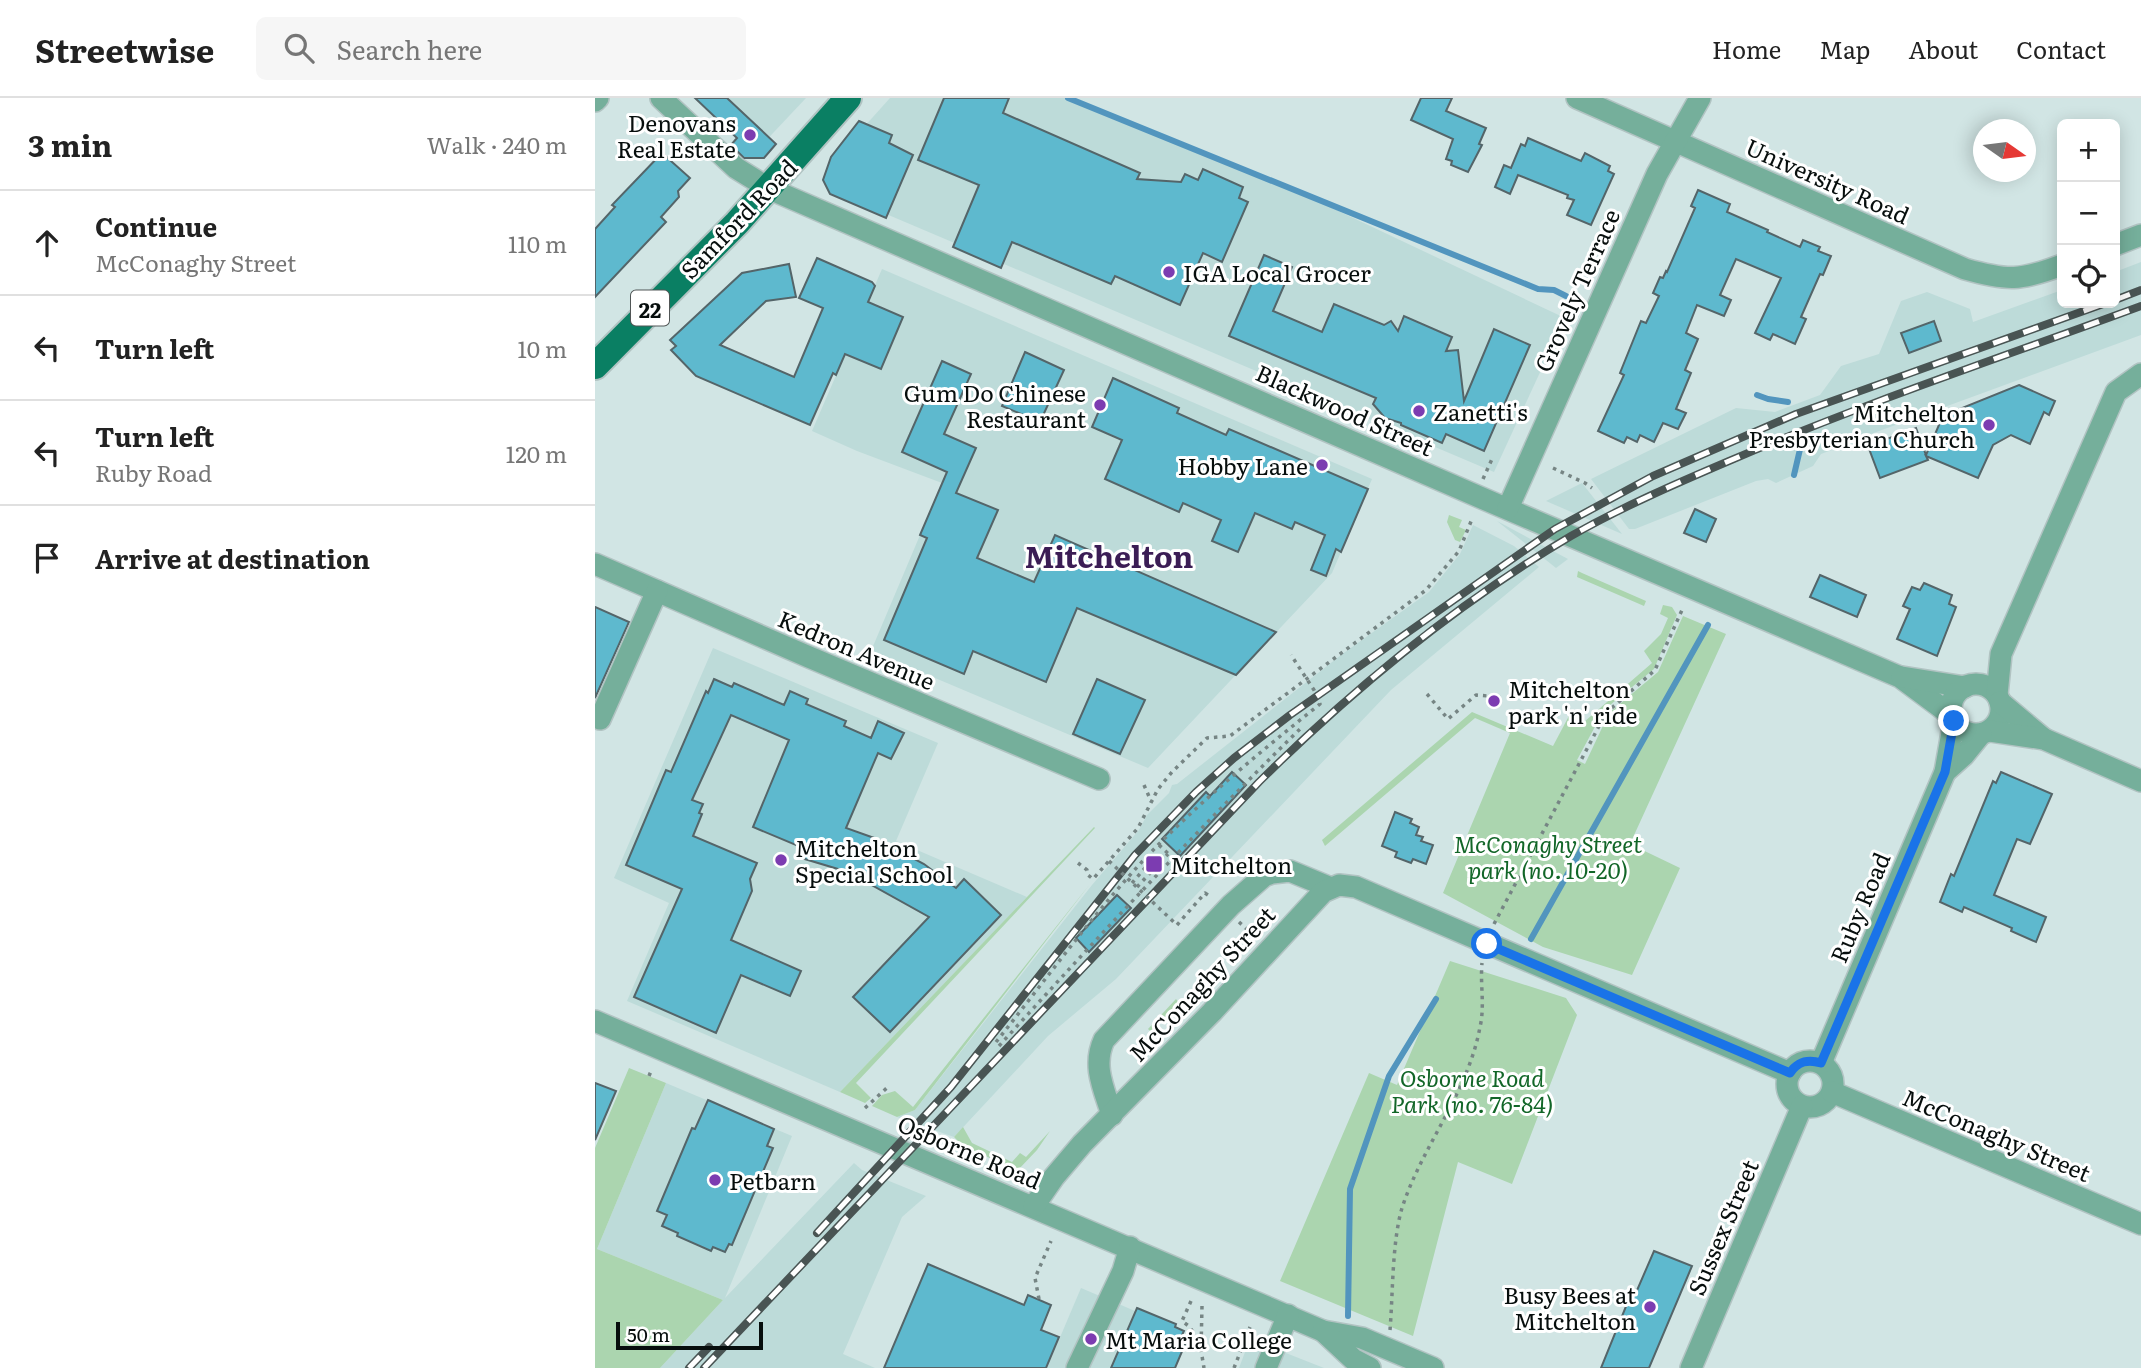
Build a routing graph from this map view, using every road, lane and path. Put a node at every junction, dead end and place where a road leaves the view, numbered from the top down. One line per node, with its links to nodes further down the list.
1 (661, 98): 6 (street, Blackwood Street)
2 (849, 98): 6 (main road, Samford Road / 22)
3 (1577, 98): 5 (street, University Road)
4 (1700, 98): 5 (street, Grovely Terrace)
5 (1676, 141): 9 (street, University Road); 16 (street, Grovely Terrace)
6 (770, 188): 10 (main road, Samford Road / 22); 16 (street, Blackwood Street)
7 (2141, 235): 8 (street)
8 (2120, 243)
9 (2057, 267)
10 (595, 366)
11 (2141, 374): 21 (street)
12 (1492, 459): 14 (path)
13 (1553, 468): 15 (path)
14 (1482, 481)
15 (1592, 488)
16 (1508, 508): 23 (street, Blackwood Street)
17 (1472, 519): 24 (path)
18 (595, 564): 19 (street, Kedron Avenue)
19 (657, 591): 29 (street); 35 (street, Kedron Avenue)
20 (1682, 610): 50 (path)
21 (2001, 654): 25 (street); 28 (street)
22 (1291, 655): 24 (path)
23 (1900, 677): 25 (street, Blackwood Street); 30 (street, Blackwood Street)
24 (1306, 678): 38 (path); 39 (path)
25 (1968, 685): 28 (street); 30 (street)
26 (1427, 694): 27 (path)
27 (1500, 697)
28 (1998, 698): 32 (street); 33 (street)
29 (595, 716)
30 (1952, 718): 32 (street); 34 (street, Ruby Road)
31 (1300, 729): 41 (path)
32 (1985, 732): 33 (street); 34 (street, Ruby Road)
33 (2044, 739): 36 (street)
34 (1945, 772): 54 (street, Ruby Road)
35 (1099, 779)
36 (2141, 781)
37 (1145, 785): 38 (path)
38 (1151, 801): 42 (path)
39 (1159, 845): 40 (path); 41 (path)
40 (1168, 854): 41 (path); 46 (path)
41 (1174, 859)
42 (1109, 861): 44 (path); 45 (path, bridge)
43 (1151, 861): 45 (path)
44 (1078, 863)
45 (1132, 883): 46 (path, bridge)
46 (1137, 887): 48 (path, bridge)
47 (1331, 888): 55 (street); 60 (street, McConaghy Street); 60 (street)
48 (1206, 892)
49 (1235, 919): 51 (path)
50 (1492, 929)
51 (1251, 933)
52 (1482, 960): 71 (path)
53 (595, 1021): 61 (street, Osborne Road)
54 (1821, 1063): 55 (street); 57 (street)
55 (1790, 1073): 58 (street)
56 (890, 1085): 59 (path)
57 (1832, 1092): 58 (street); 62 (street, McConaghy Street)
58 (1802, 1106): 79 (street, Sussex Street)
59 (865, 1108)
60 (1112, 1115): 61 (street, McConaghy Street)
61 (1034, 1206): 64 (street, Osborne Road)
62 (2141, 1224)
63 (1051, 1241): 65 (path)
64 (1130, 1247): 68 (street, Osborne Road); 73 (street)
65 (1039, 1299)
66 (1191, 1301): 72 (path)
67 (1202, 1306): 72 (path)
68 (1288, 1315): 70 (street, Osborne Road); 76 (street)
69 (1250, 1326): 75 (path)
70 (1323, 1331): 77 (street, Osborne Road); 78 (street, Osborne Road)
71 (1389, 1332)
72 (1201, 1350): 74 (path)
73 (1077, 1368)
74 (1204, 1368)
75 (1234, 1368)
76 (1266, 1368)
77 (1370, 1368)
78 (1433, 1368)
79 (1691, 1368)

